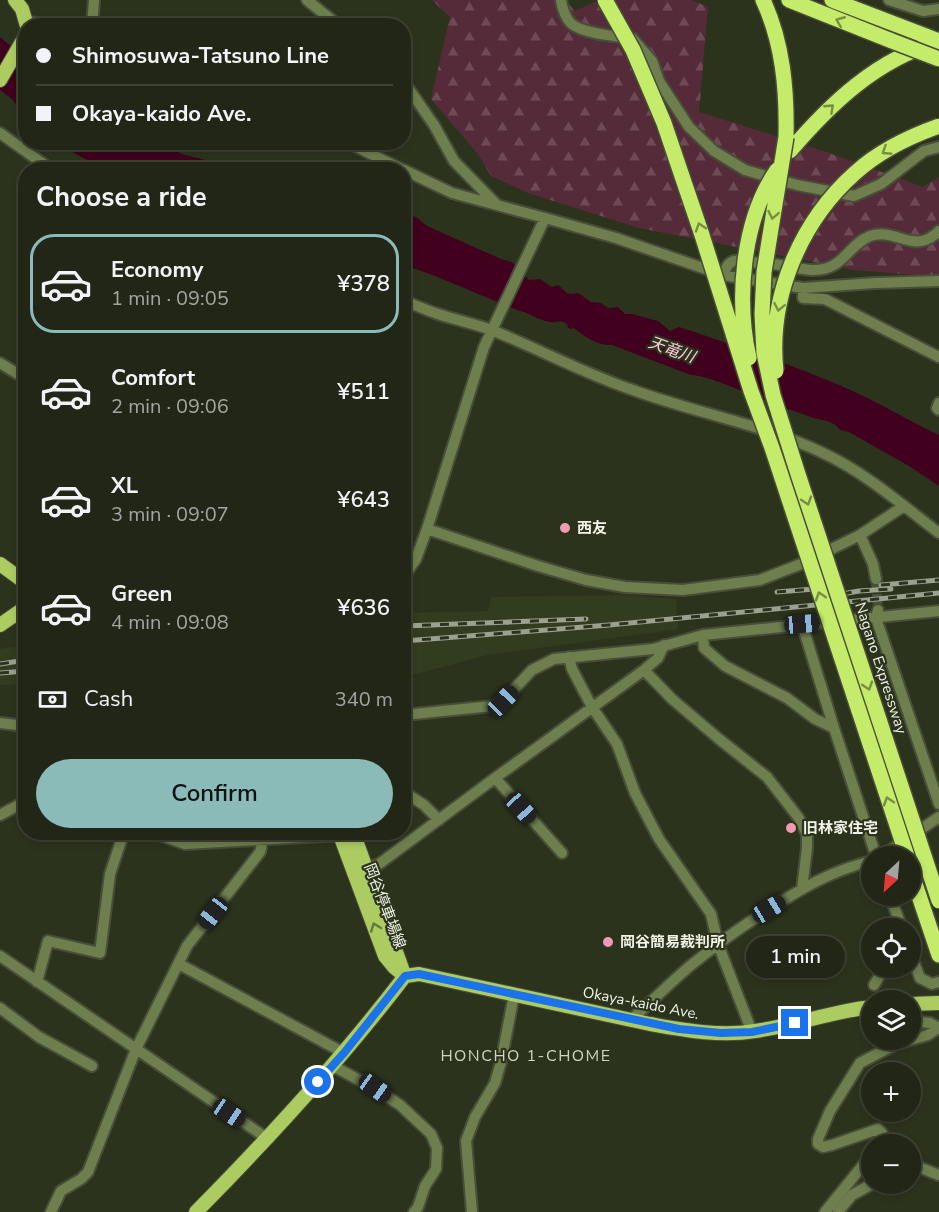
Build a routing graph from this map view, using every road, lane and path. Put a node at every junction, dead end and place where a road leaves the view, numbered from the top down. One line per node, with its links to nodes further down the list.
1 (15, 0): 11 (main road)
2 (94, 0): 12 (street)
3 (307, 0): 13 (street)
4 (561, 0): 23 (street)
5 (605, 0): 43 (highway, one-way to 5, bridge)
6 (762, 0): 21 (highway)
7 (789, 0): 16 (highway, one-way to 7, bridge)
8 (832, 0): 14 (highway)
9 (889, 0): 10 (street)
10 (939, 9)
11 (24, 18)
12 (93, 18)
13 (329, 18)
14 (939, 41): 21 (highway, one-way to 14)
15 (18, 43): 17 (main road)
16 (939, 59)
17 (0, 80)
18 (411, 92): 29 (street)
19 (939, 126): 42 (highway, one-way to 42, bridge)
20 (0, 133): 22 (street)
21 (788, 144): 42 (highway, one-way to 42, bridge); 43 (highway, bridge)
22 (18, 146)
23 (939, 147)
24 (24, 150): 26 (street)
25 (363, 150): 27 (street)
26 (41, 162)
27 (387, 162)
28 (411, 174): 29 (street)
29 (497, 206): 30 (street)
30 (545, 218): 32 (street); 36 (street)
31 (939, 231): 32 (street)
32 (723, 275): 34 (street)
33 (939, 281): 34 (street)
34 (803, 288): 37 (street)
35 (411, 304): 36 (street)
36 (495, 326): 44 (street); 45 (street)
37 (939, 357)
38 (0, 363): 39 (street)
39 (18, 374)
40 (939, 403): 41 (street)
41 (939, 410)
42 (789, 445): 86 (highway, Nagano Expressway, one-way to 86, bridge)
43 (772, 448): 80 (highway, one-way to 43, bridge)
44 (904, 506): 46 (street); 47 (street)
45 (427, 529): 47 (street); 49 (street)
46 (939, 533)
47 (860, 535): 51 (street)
48 (0, 564): 50 (main road)
49 (411, 566)
50 (18, 577)
51 (876, 579)
52 (939, 611): 54 (street)
53 (18, 613): 56 (main road)
54 (877, 614): 55 (street); 68 (street)
55 (802, 624): 57 (street); 65 (street)
56 (0, 625)
57 (702, 635): 58 (street); 65 (street)
58 (664, 645): 59 (street); 60 (street)
59 (569, 657): 61 (street); 62 (street)
60 (644, 670): 61 (street); 84 (street)
61 (591, 707): 66 (street); 87 (street)
62 (411, 714)
63 (0, 723): 64 (street)
64 (18, 725)
65 (834, 729): 78 (street)
66 (495, 778): 72 (street); 81 (street)
67 (411, 797): 72 (street)
68 (939, 804)
69 (18, 805): 70 (street)
70 (0, 815)
71 (939, 817): 79 (street)
72 (439, 820): 83 (street)
73 (121, 840): 94 (street)
74 (174, 840): 75 (street)
75 (262, 840): 90 (street)
76 (347, 840): 91 (main road, 岡谷停車場線, one-way to 76)
77 (349, 840): 83 (main road, 岡谷停車場線)
78 (873, 846)
79 (897, 846)
80 (903, 846)
81 (562, 853)
82 (861, 864): 84 (street)
83 (367, 869): 91 (main road, 岡谷停車場線)
84 (802, 889): 87 (street)
85 (921, 901): 88 (highway)
86 (939, 901)
87 (718, 944): 102 (street); 105 (street)
88 (939, 955)
89 (0, 956): 94 (street)
90 (179, 964): 106 (street); 107 (street)
91 (405, 976): 97 (main road, Okaya-kaido Ave.); 107 (main road)
92 (878, 978): 96 (street)
93 (920, 978): 95 (street)
94 (37, 982): 106 (street)
95 (939, 982)
96 (874, 985)
97 (514, 995): 102 (main road, Okaya-kaido Ave.); 121 (street)
98 (921, 1004): 99 (main road)
99 (939, 1004)
100 (0, 1008): 108 (street)
101 (861, 1008): 105 (main road, Okaya-kaido Ave.)
102 (632, 1019): 105 (main road, Okaya-kaido Ave.)
103 (921, 1022): 104 (street)
104 (938, 1028): 112 (street)
105 (752, 1032)
106 (135, 1049): 113 (street); 118 (street)
107 (344, 1053): 109 (main road)
108 (92, 1066)
109 (333, 1066): 113 (main road); 120 (street)
110 (864, 1134): 111 (street)
111 (882, 1134)
112 (861, 1135)
113 (268, 1139): 119 (main road)
114 (861, 1168): 122 (street)
115 (921, 1168): 116 (street)
116 (939, 1174)
117 (861, 1190): 123 (street)
118 (51, 1212)
119 (196, 1212)
120 (414, 1212)
121 (472, 1212)
122 (825, 1212)
123 (838, 1212)

